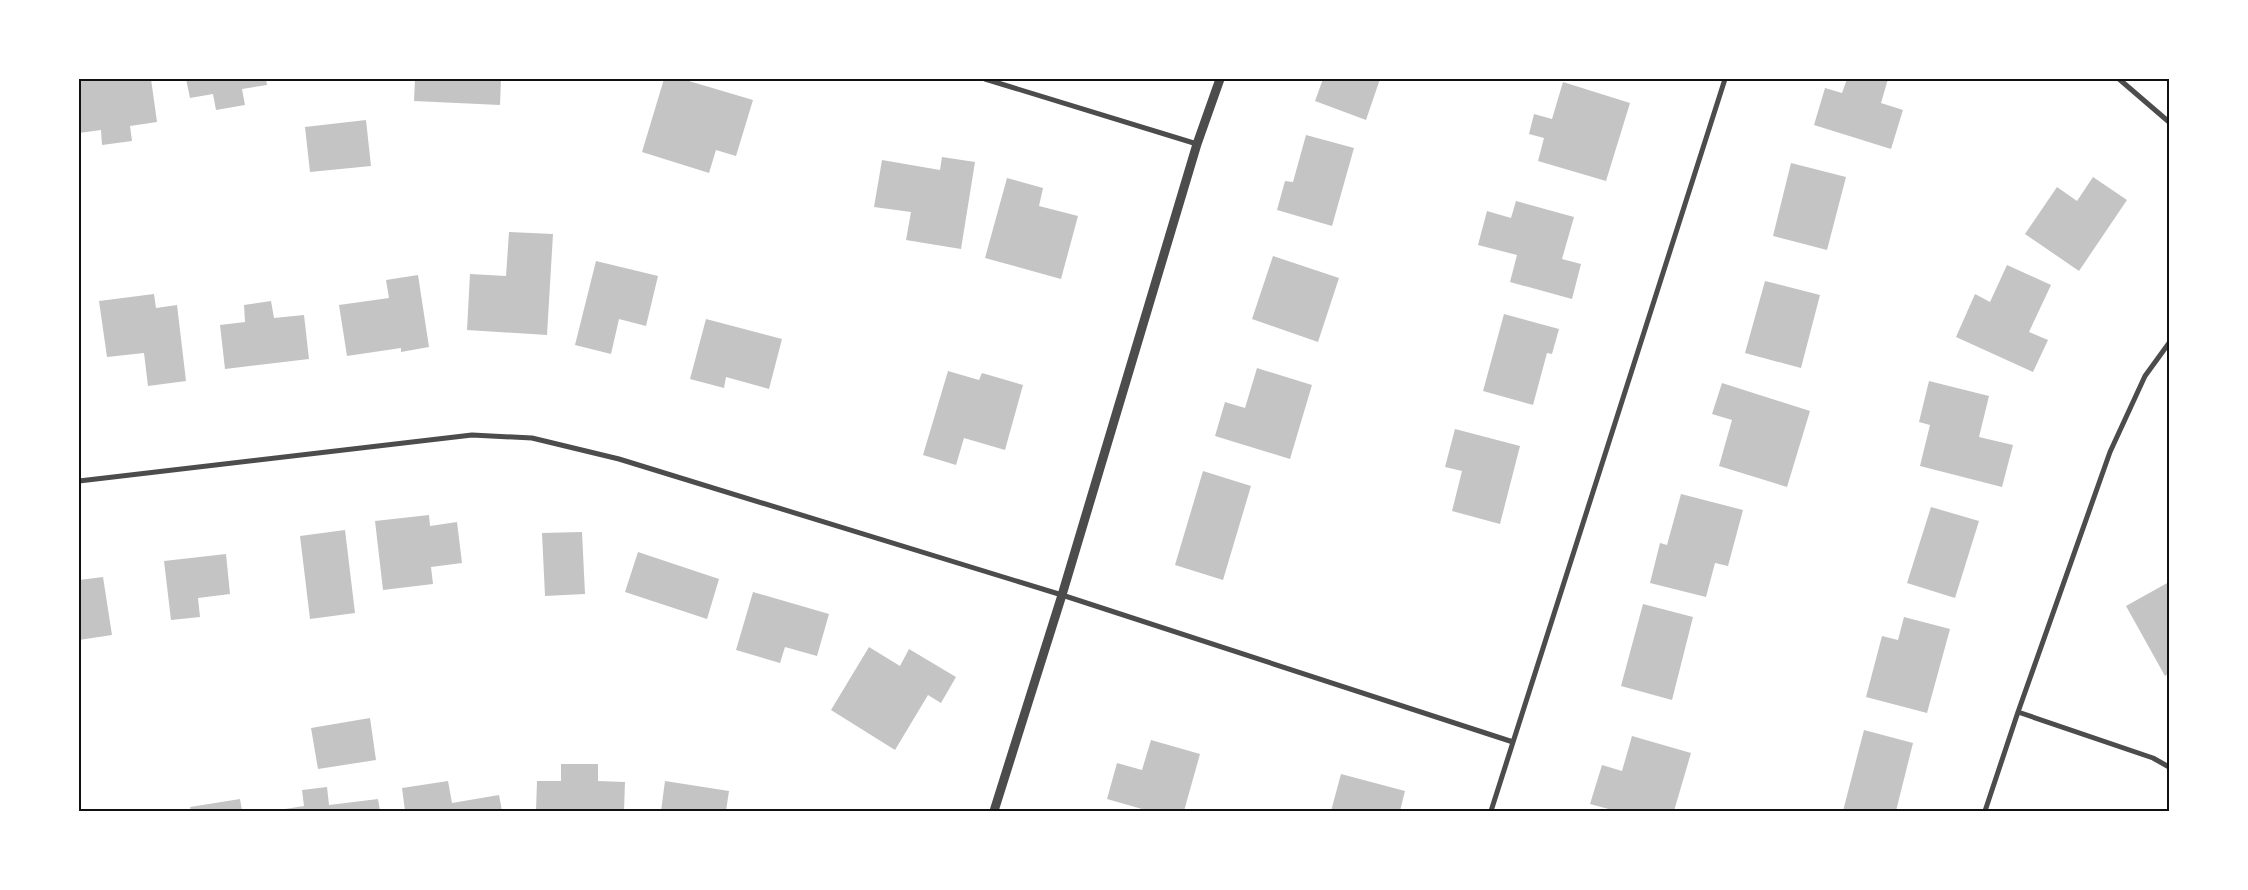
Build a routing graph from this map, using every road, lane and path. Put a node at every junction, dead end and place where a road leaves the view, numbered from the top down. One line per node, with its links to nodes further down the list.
1 (985, 79): 6 (street)
2 (1220, 79): 6 (street)
3 (1725, 79): 11 (street)
4 (2119, 79): 5 (street)
5 (2169, 122)
6 (1197, 144): 9 (street)
7 (2169, 343): 10 (street)
8 (79, 481): 9 (street)
9 (1062, 595): 11 (street); 13 (street)
10 (2018, 712): 12 (street); 15 (street)
11 (1513, 742): 14 (street)
12 (2169, 767)
13 (994, 811)
14 (1491, 811)
15 (1985, 811)

